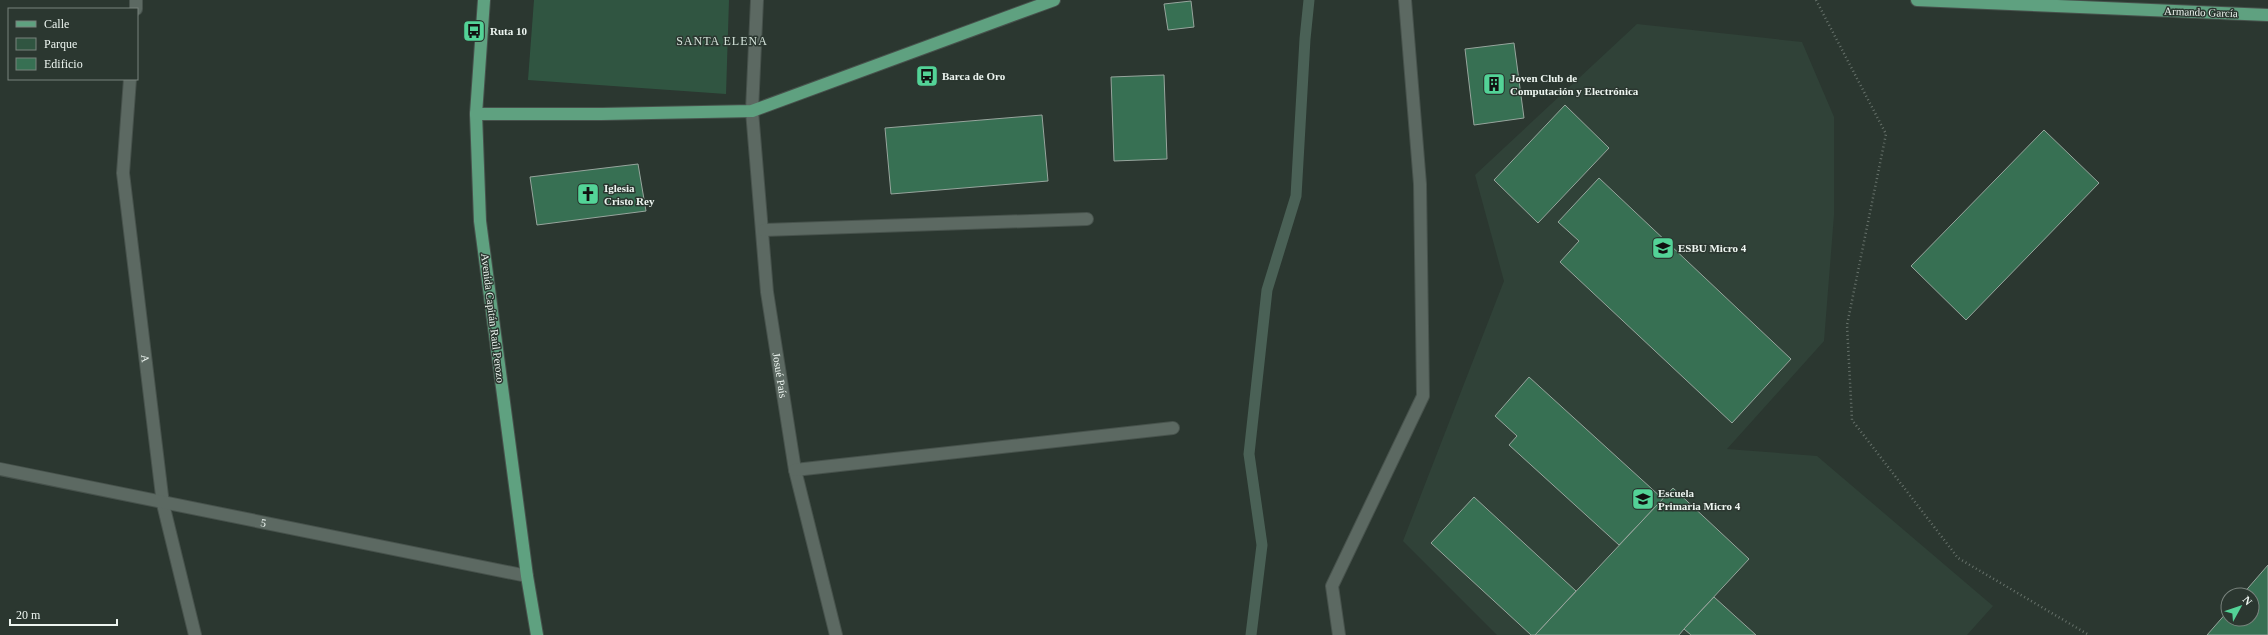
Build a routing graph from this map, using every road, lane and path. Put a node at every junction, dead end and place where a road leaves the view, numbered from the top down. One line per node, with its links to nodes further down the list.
1 (484, 0): 10 (main road, Avenida Capitán Raúl Perozo)
2 (757, 0): 9 (street, Josué País)
3 (1054, 0): 9 (main road)
4 (1405, 0): 21 (street)
5 (1816, 0): 22 (path)
6 (1917, 0): 7 (main road, Armando García)
7 (2268, 15)
8 (130, 80): 16 (street, A)
9 (752, 111): 10 (main road); 12 (street, Josué País)
10 (476, 114): 17 (main road, Avenida Capitán Raúl Perozo)
11 (1087, 219): 12 (street)
12 (764, 230): 15 (street, Josué País)
13 (1173, 428): 15 (street)
14 (0, 469): 16 (street, 5)
15 (795, 470): 20 (street, Josué País)
16 (163, 504): 17 (street, 5); 18 (street, A)
17 (527, 576): 19 (main road, Avenida Capitán Raúl Perozo)
18 (195, 635)
19 (537, 635)
20 (836, 635)
21 (1339, 635)
22 (2090, 635)

